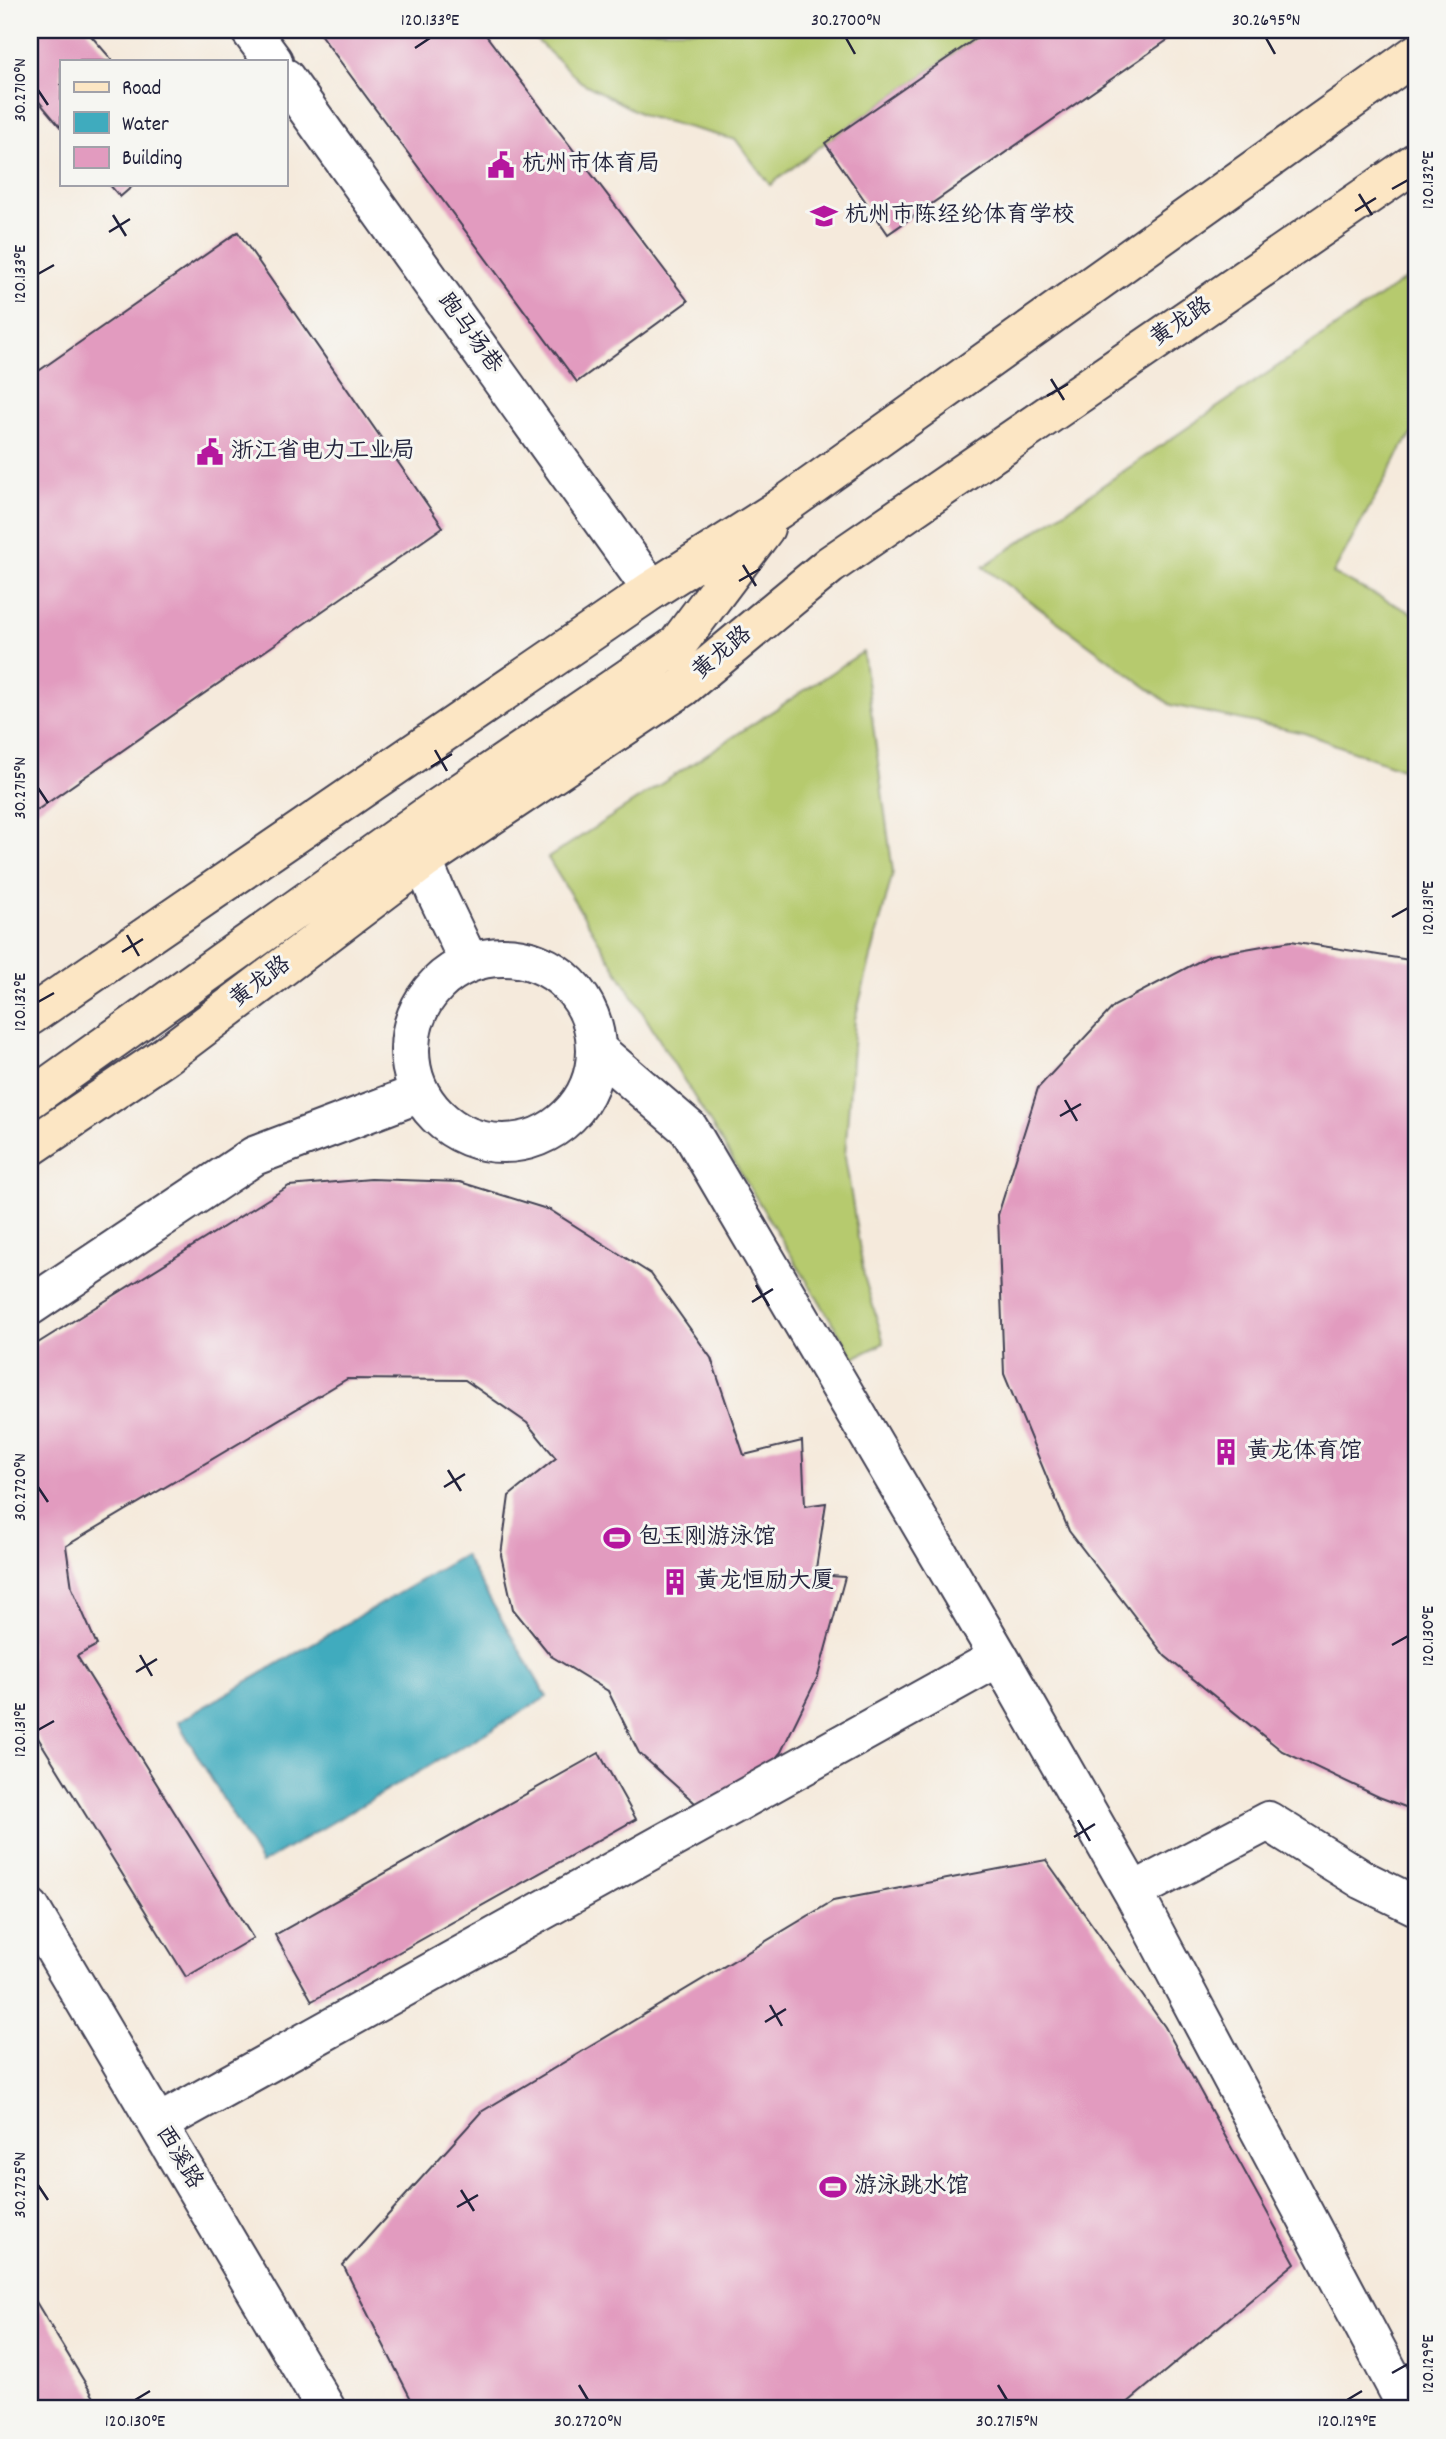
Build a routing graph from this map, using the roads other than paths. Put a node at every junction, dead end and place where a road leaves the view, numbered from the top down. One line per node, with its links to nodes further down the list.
1 (250, 30): 3 (street)
2 (1416, 54): 6 (main road)
3 (272, 60)
4 (287, 81): 7 (street, 跑马场巷)
5 (1416, 162): 8 (main road, 黄龙路)
6 (779, 509): 7 (main road); 13 (main road)
7 (652, 590): 10 (main road)
8 (423, 860): 9 (street); 14 (main road, 黄龙路)
9 (468, 962): 11 (street); 12 (street)
10 (30, 1016)
11 (597, 1050): 12 (street); 16 (street)
12 (421, 1093): 15 (street)
13 (30, 1099)
14 (30, 1147)
15 (30, 1306)
16 (999, 1657): 17 (street); 20 (street)
17 (1133, 1892): 18 (street); 22 (street)
18 (1416, 1906)
19 (30, 1908): 20 (street, 西溪路)
20 (158, 2124): 21 (street, 西溪路)
21 (327, 2409)
22 (1408, 2409)

